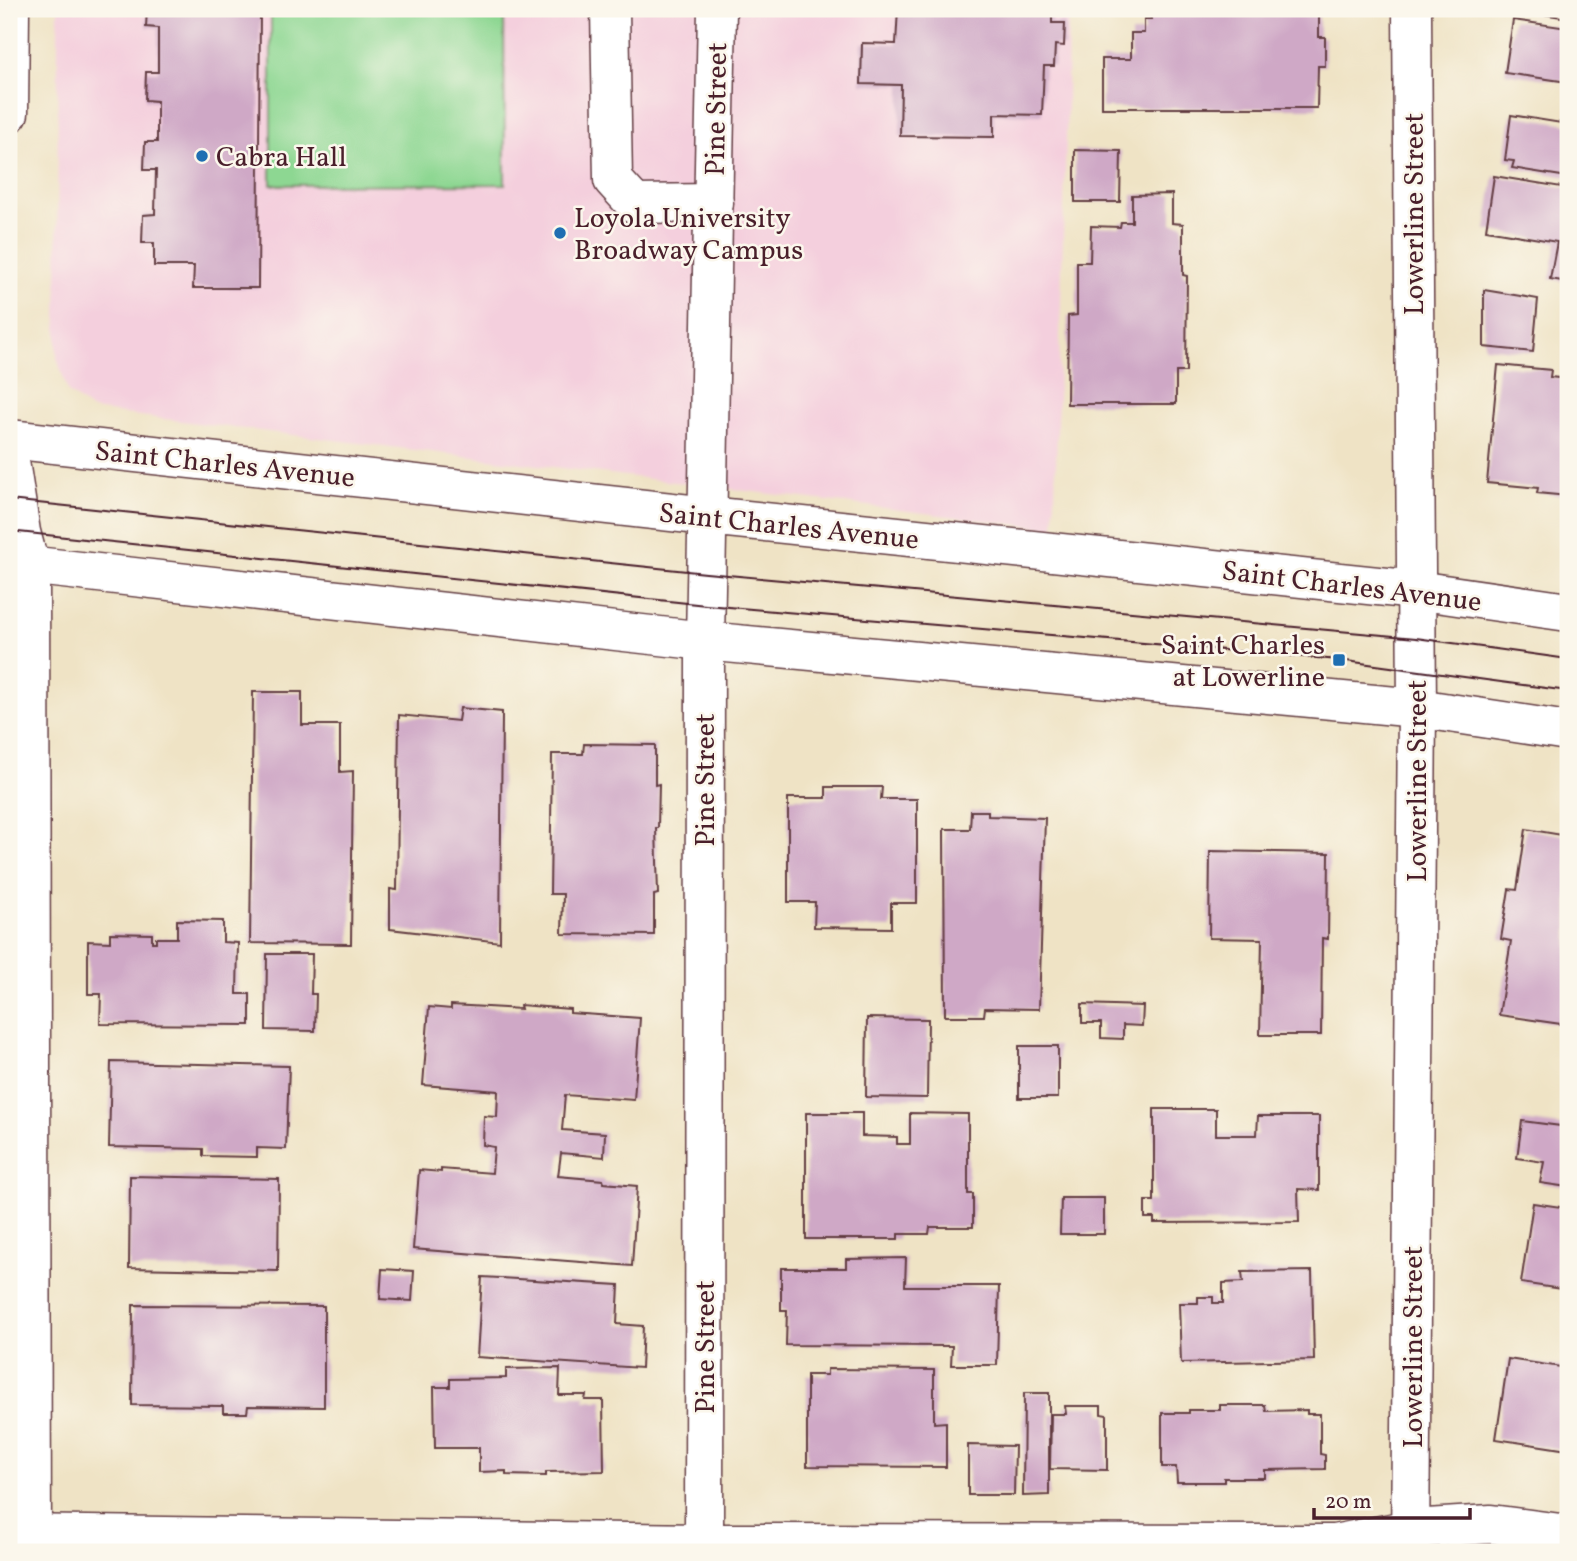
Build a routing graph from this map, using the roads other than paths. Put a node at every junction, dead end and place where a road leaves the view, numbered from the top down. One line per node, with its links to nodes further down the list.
1 (10, 9): 5 (street)
2 (610, 9): 6 (street)
3 (717, 9): 6 (street, Pine Street)
4 (1412, 9): 11 (street, Lowerline Street)
5 (9, 113)
6 (714, 203): 9 (street, Pine Street)
7 (9, 439): 9 (street, Saint Charles Avenue)
8 (9, 455): 10 (street)
9 (708, 516): 11 (street, Saint Charles Avenue); 13 (street, Pine Street)
10 (19, 565): 13 (street); 17 (street)
11 (1416, 590): 12 (street, Saint Charles Avenue); 14 (street, Lowerline Street)
12 (1568, 612)
13 (705, 641): 14 (street); 19 (street, Pine Street)
14 (1417, 708): 15 (street); 18 (street, Lowerline Street)
15 (1568, 731)
16 (1568, 1534): 18 (street)
17 (24, 1540): 19 (street)
18 (1410, 1540): 19 (street)
19 (704, 1547)

